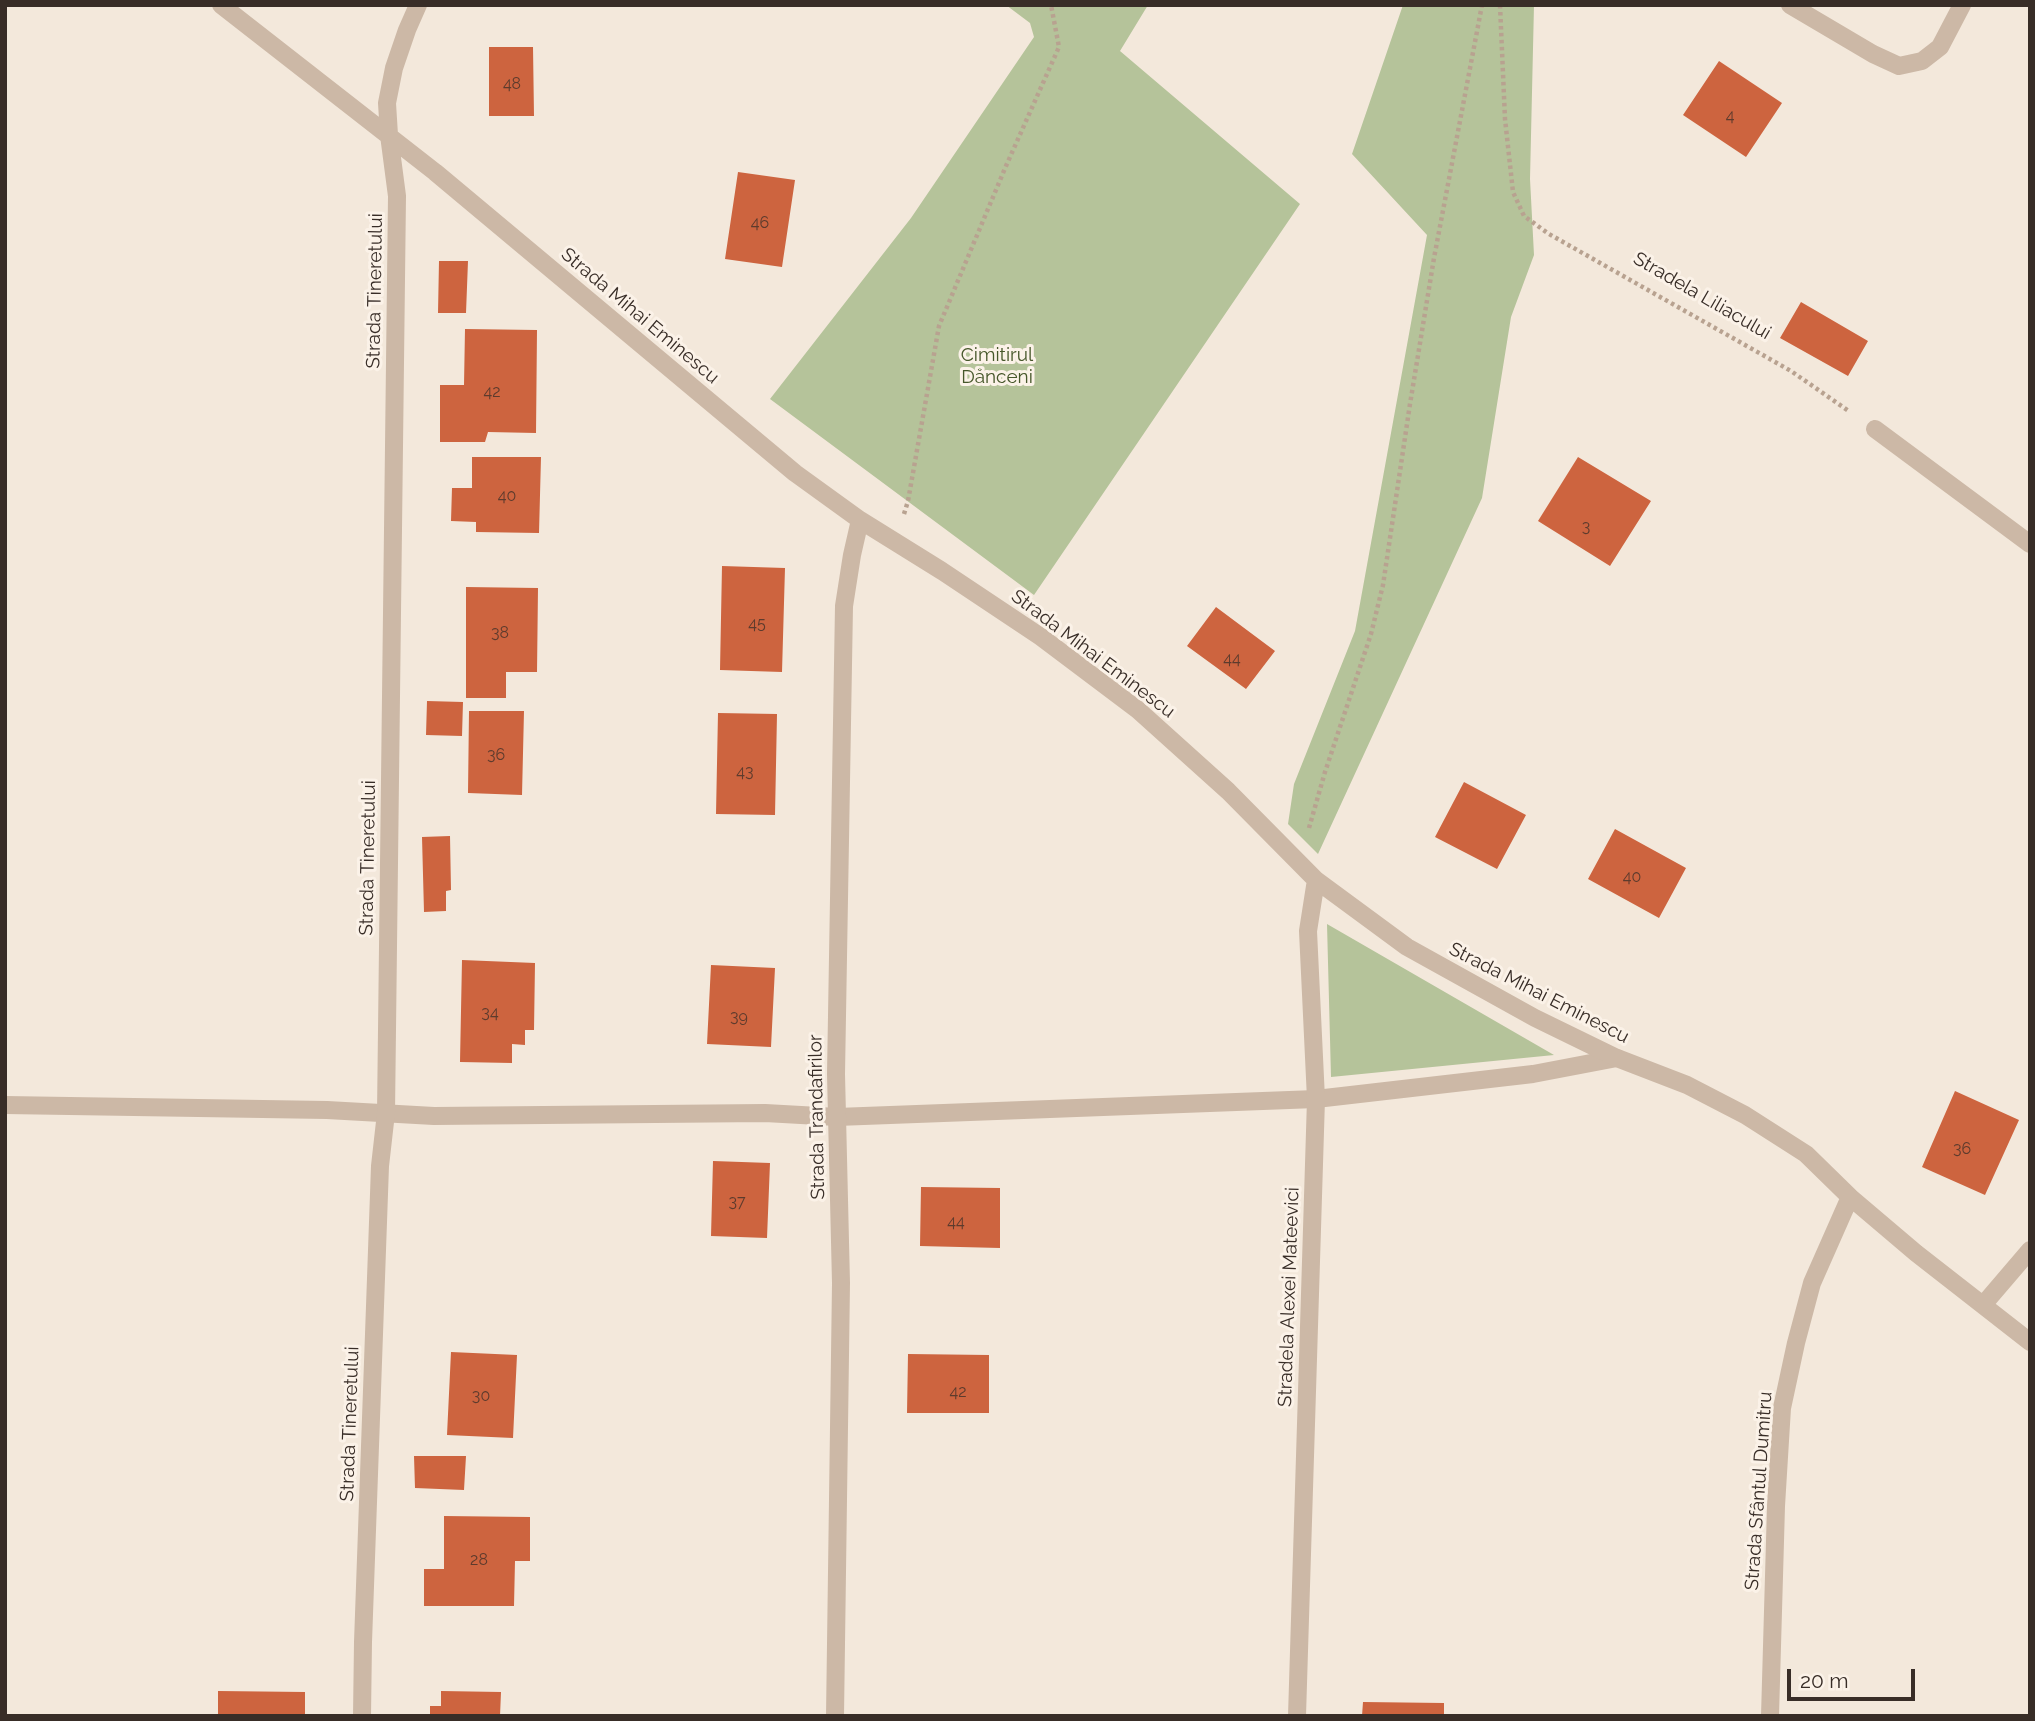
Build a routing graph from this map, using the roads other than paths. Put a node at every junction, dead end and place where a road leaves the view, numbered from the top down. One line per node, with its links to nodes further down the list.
1 (221, 5): 5 (street, Strada Mihai Eminescu)
2 (418, 5): 5 (street, Strada Tineretului)
3 (1790, 5): 4 (street)
4 (1962, 5)
5 (389, 135): 7 (street, Strada Mihai Eminescu); 13 (street, Strada Tineretului)
6 (1875, 429): 8 (street)
7 (860, 520): 9 (street, Strada Mihai Eminescu); 14 (street, Strada Trandafirilor)
8 (2030, 544)
9 (1316, 880): 10 (street, Strada Mihai Eminescu); 11 (street, Stradela Alexei Mateevici)
10 (1617, 1058): 11 (street); 15 (street, Strada Mihai Eminescu)
11 (1316, 1099): 14 (street); 21 (street, Stradela Alexei Mateevici)
12 (5, 1105): 13 (street)
13 (386, 1113): 14 (street); 19 (street, Strada Tineretului)
14 (837, 1117): 20 (street, Strada Trandafirilor)
15 (1850, 1197): 17 (street, Strada Mihai Eminescu); 22 (street, Strada Sfântul Dumitru)
16 (2030, 1250): 17 (street)
17 (1983, 1305): 18 (street, Strada Mihai Eminescu)
18 (2030, 1342)
19 (362, 1716)
20 (835, 1716)
21 (1297, 1716)
22 (1770, 1716)

